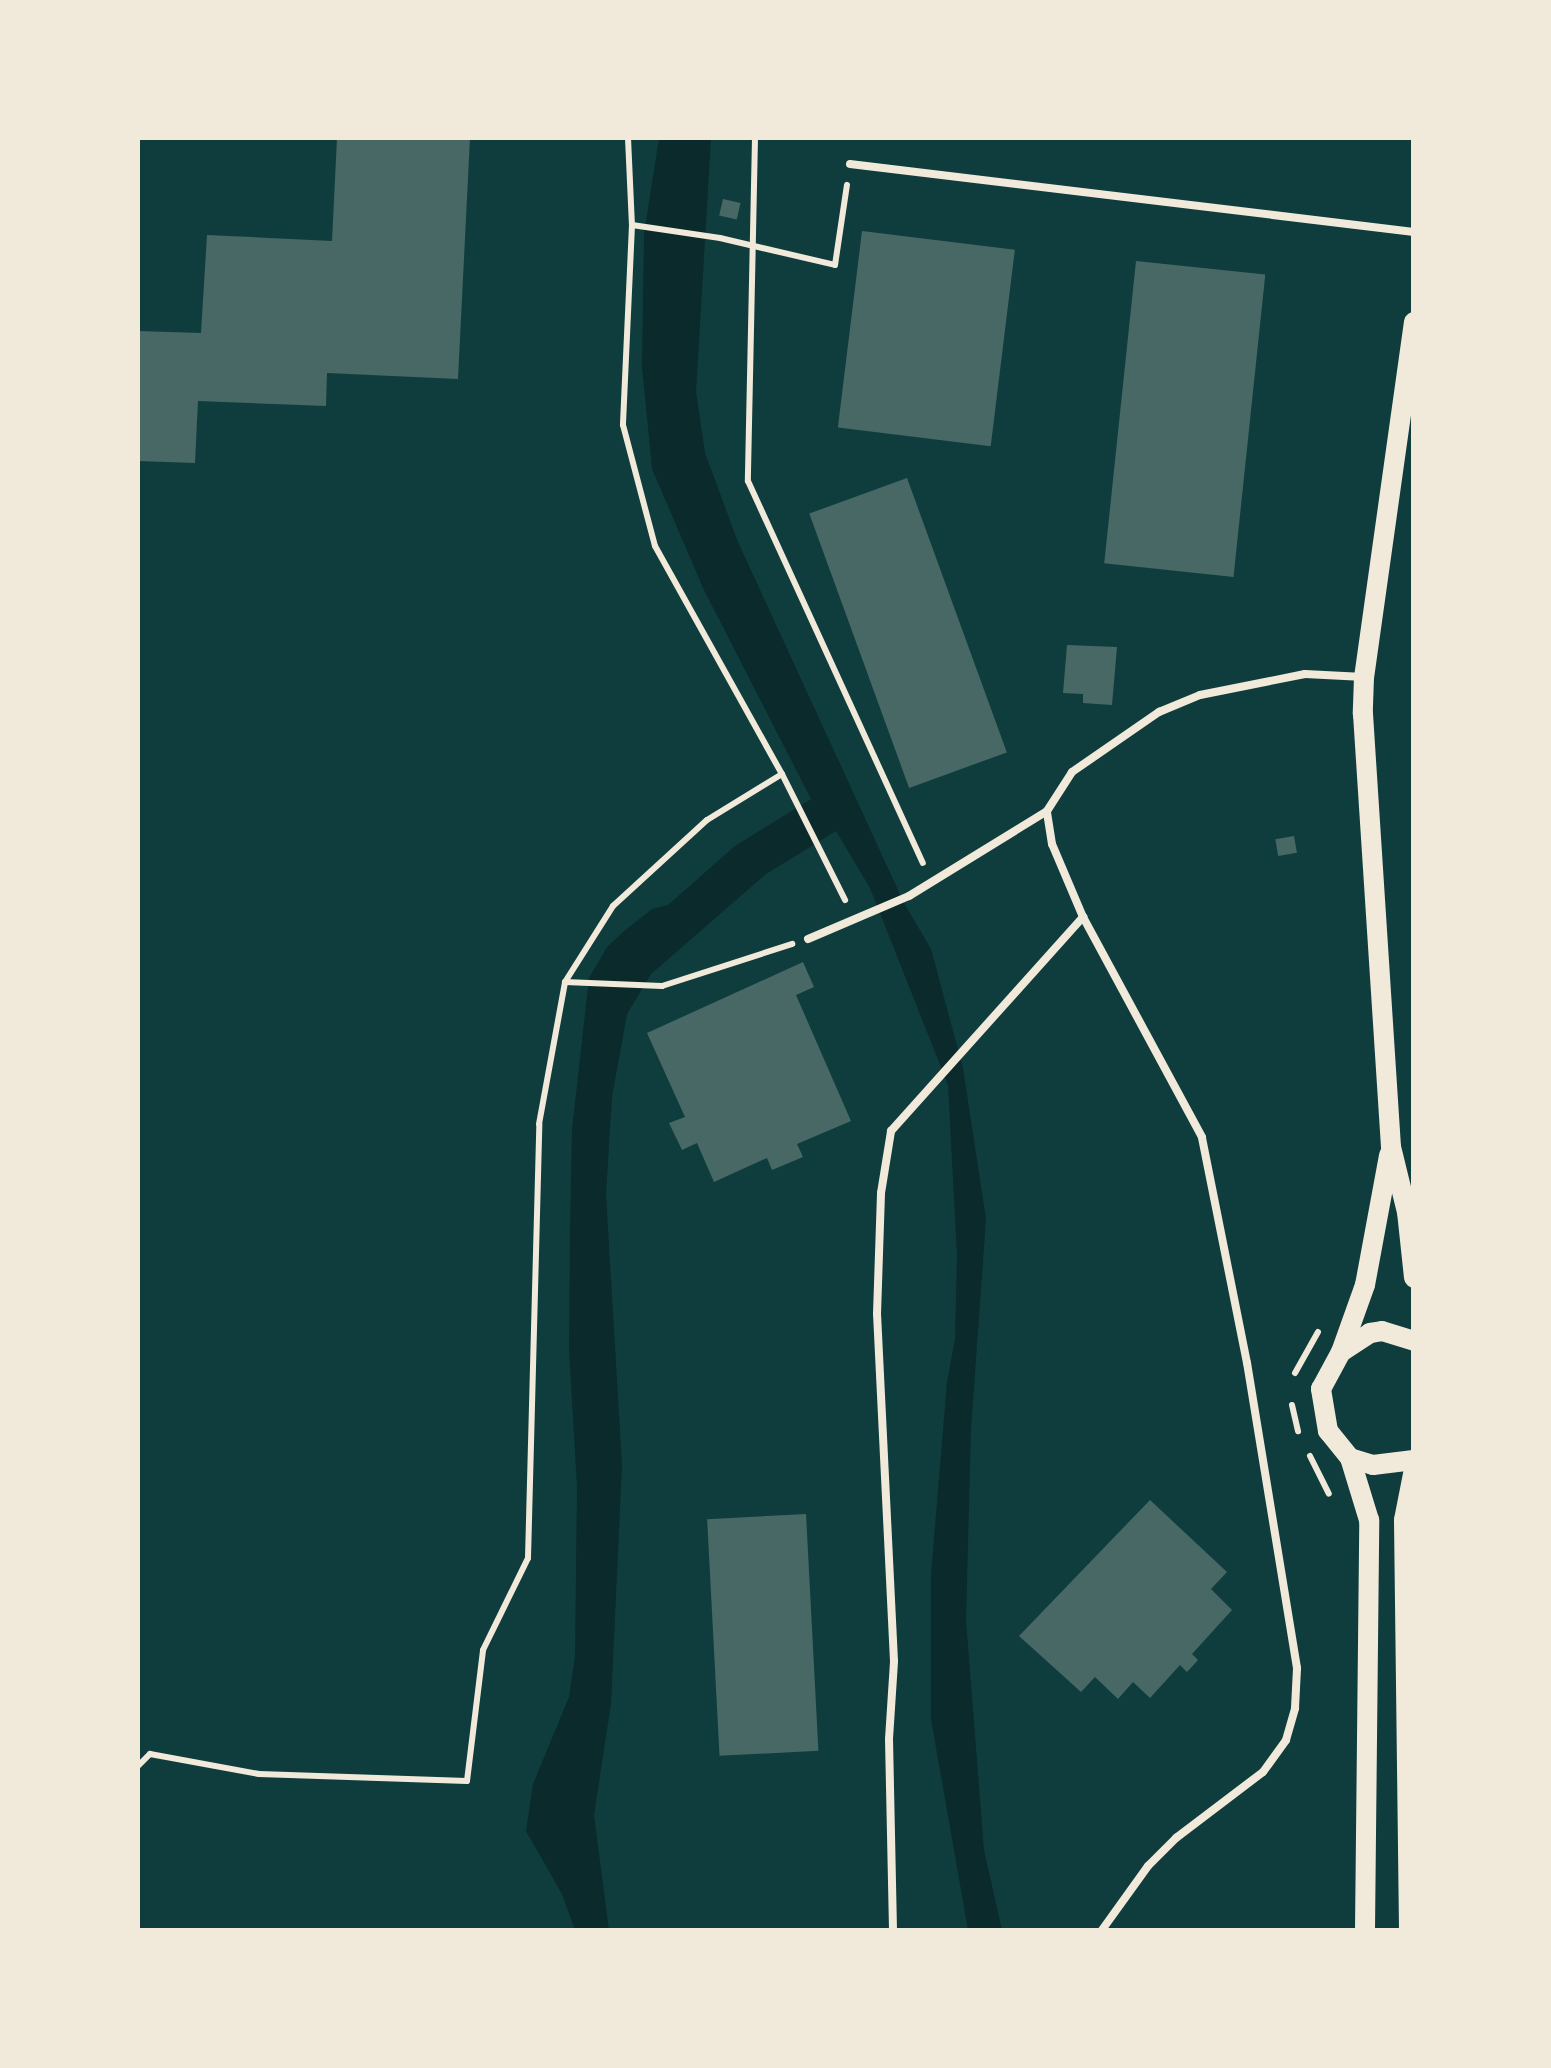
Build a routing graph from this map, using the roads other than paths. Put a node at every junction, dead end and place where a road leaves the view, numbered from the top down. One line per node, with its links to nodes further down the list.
1 (850, 164): 2 (lane)
2 (1414, 232)
3 (1414, 322): 4 (main road)
4 (1364, 677): 5 (lane); 8 (main road)
5 (1047, 810): 6 (lane); 7 (lane)
6 (1083, 917): 15 (lane); 16 (lane)
7 (808, 939)
8 (1391, 1147): 9 (main road); 11 (main road)
9 (1414, 1278)
10 (1414, 1341): 11 (main road)
11 (1340, 1352): 12 (main road)
12 (1350, 1458): 13 (main road); 17 (main road)
13 (1414, 1460)
14 (1414, 1469): 18 (main road)
15 (893, 1930)
16 (1102, 1930)
17 (1365, 1930)
18 (1409, 1930)

